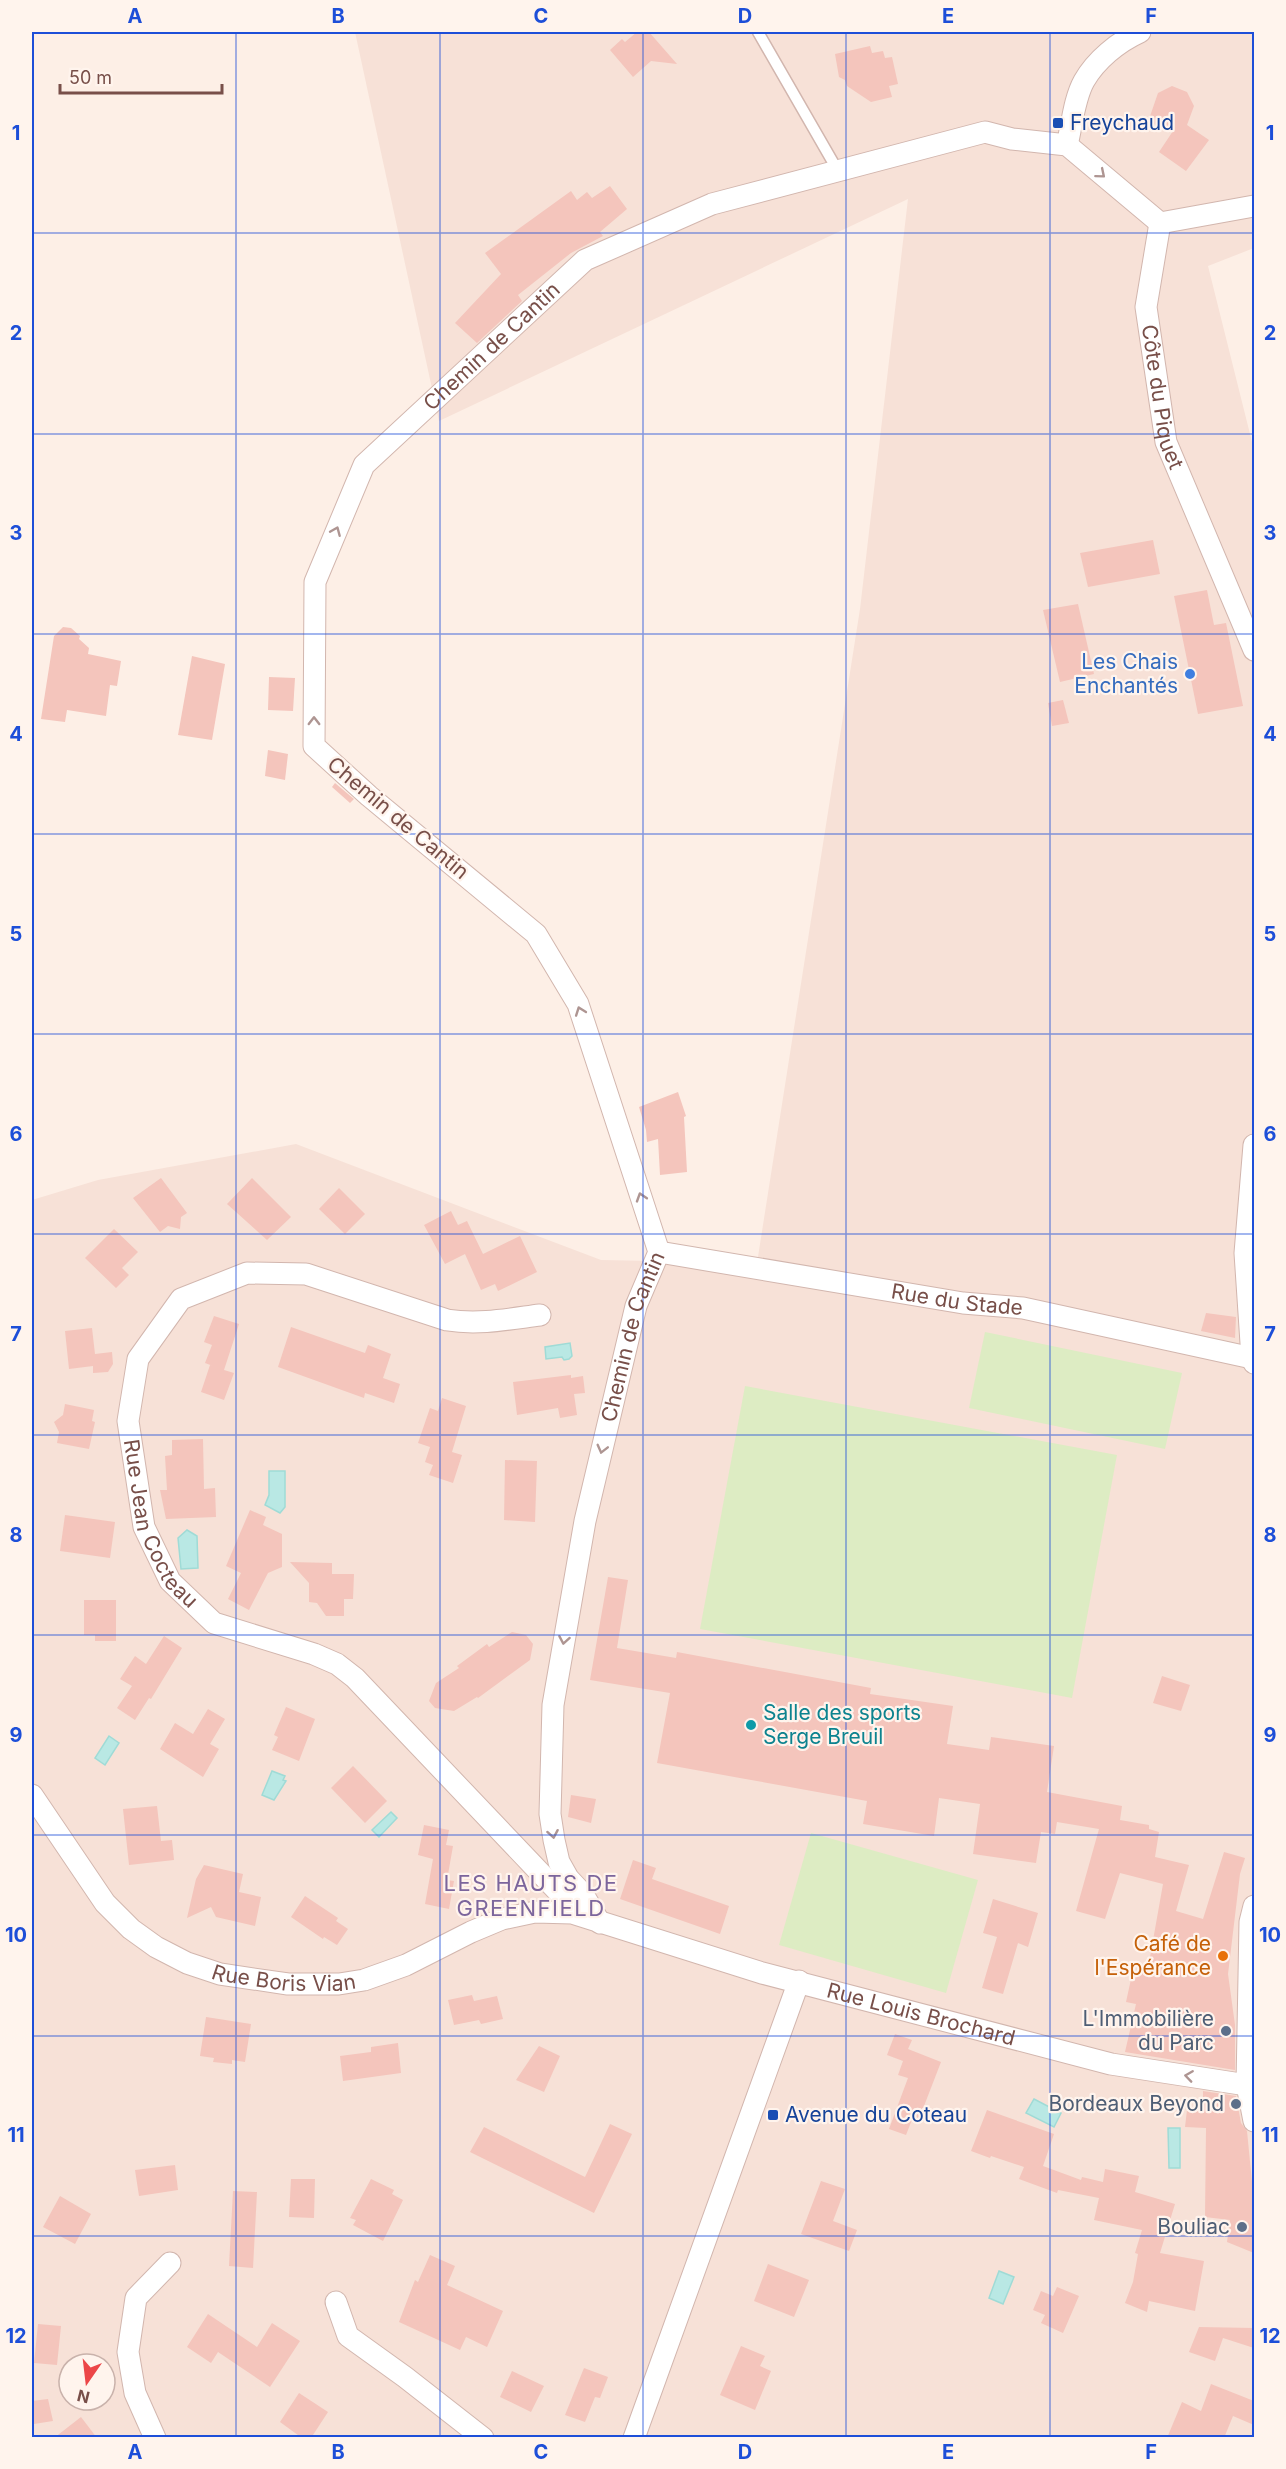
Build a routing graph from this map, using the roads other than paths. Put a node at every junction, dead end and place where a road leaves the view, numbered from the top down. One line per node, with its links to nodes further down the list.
1 (758, 32): 4 (lane)
2 (1140, 32): 3 (street)
3 (1067, 145): 4 (street, Chemin de Cantin); 6 (street, one-way to 6)
4 (838, 171): 9 (street, Chemin de Cantin, one-way to 4)
5 (1254, 206): 6 (street)
6 (1160, 224): 7 (street, Côte du Piquet)
7 (1254, 650)
8 (1254, 1145): 11 (street)
9 (659, 1252): 11 (street, Rue du Stade); 14 (street, Chemin de Cantin, one-way to 14)
10 (540, 1315): 14 (street, Rue Jean Cocteau)
11 (1253, 1360)
12 (32, 1795): 14 (street, Rue Boris Vian)
13 (1254, 1906): 16 (street)
14 (600, 1923): 15 (street, Rue Louis Brochard)
15 (799, 1981): 16 (street, Rue Louis Brochard, one-way to 15); 22 (street)
16 (1246, 2085): 17 (street)
17 (1254, 2121)
18 (170, 2264): 20 (street)
19 (336, 2302): 21 (street)
20 (155, 2438)
21 (483, 2438)
22 (634, 2438)

